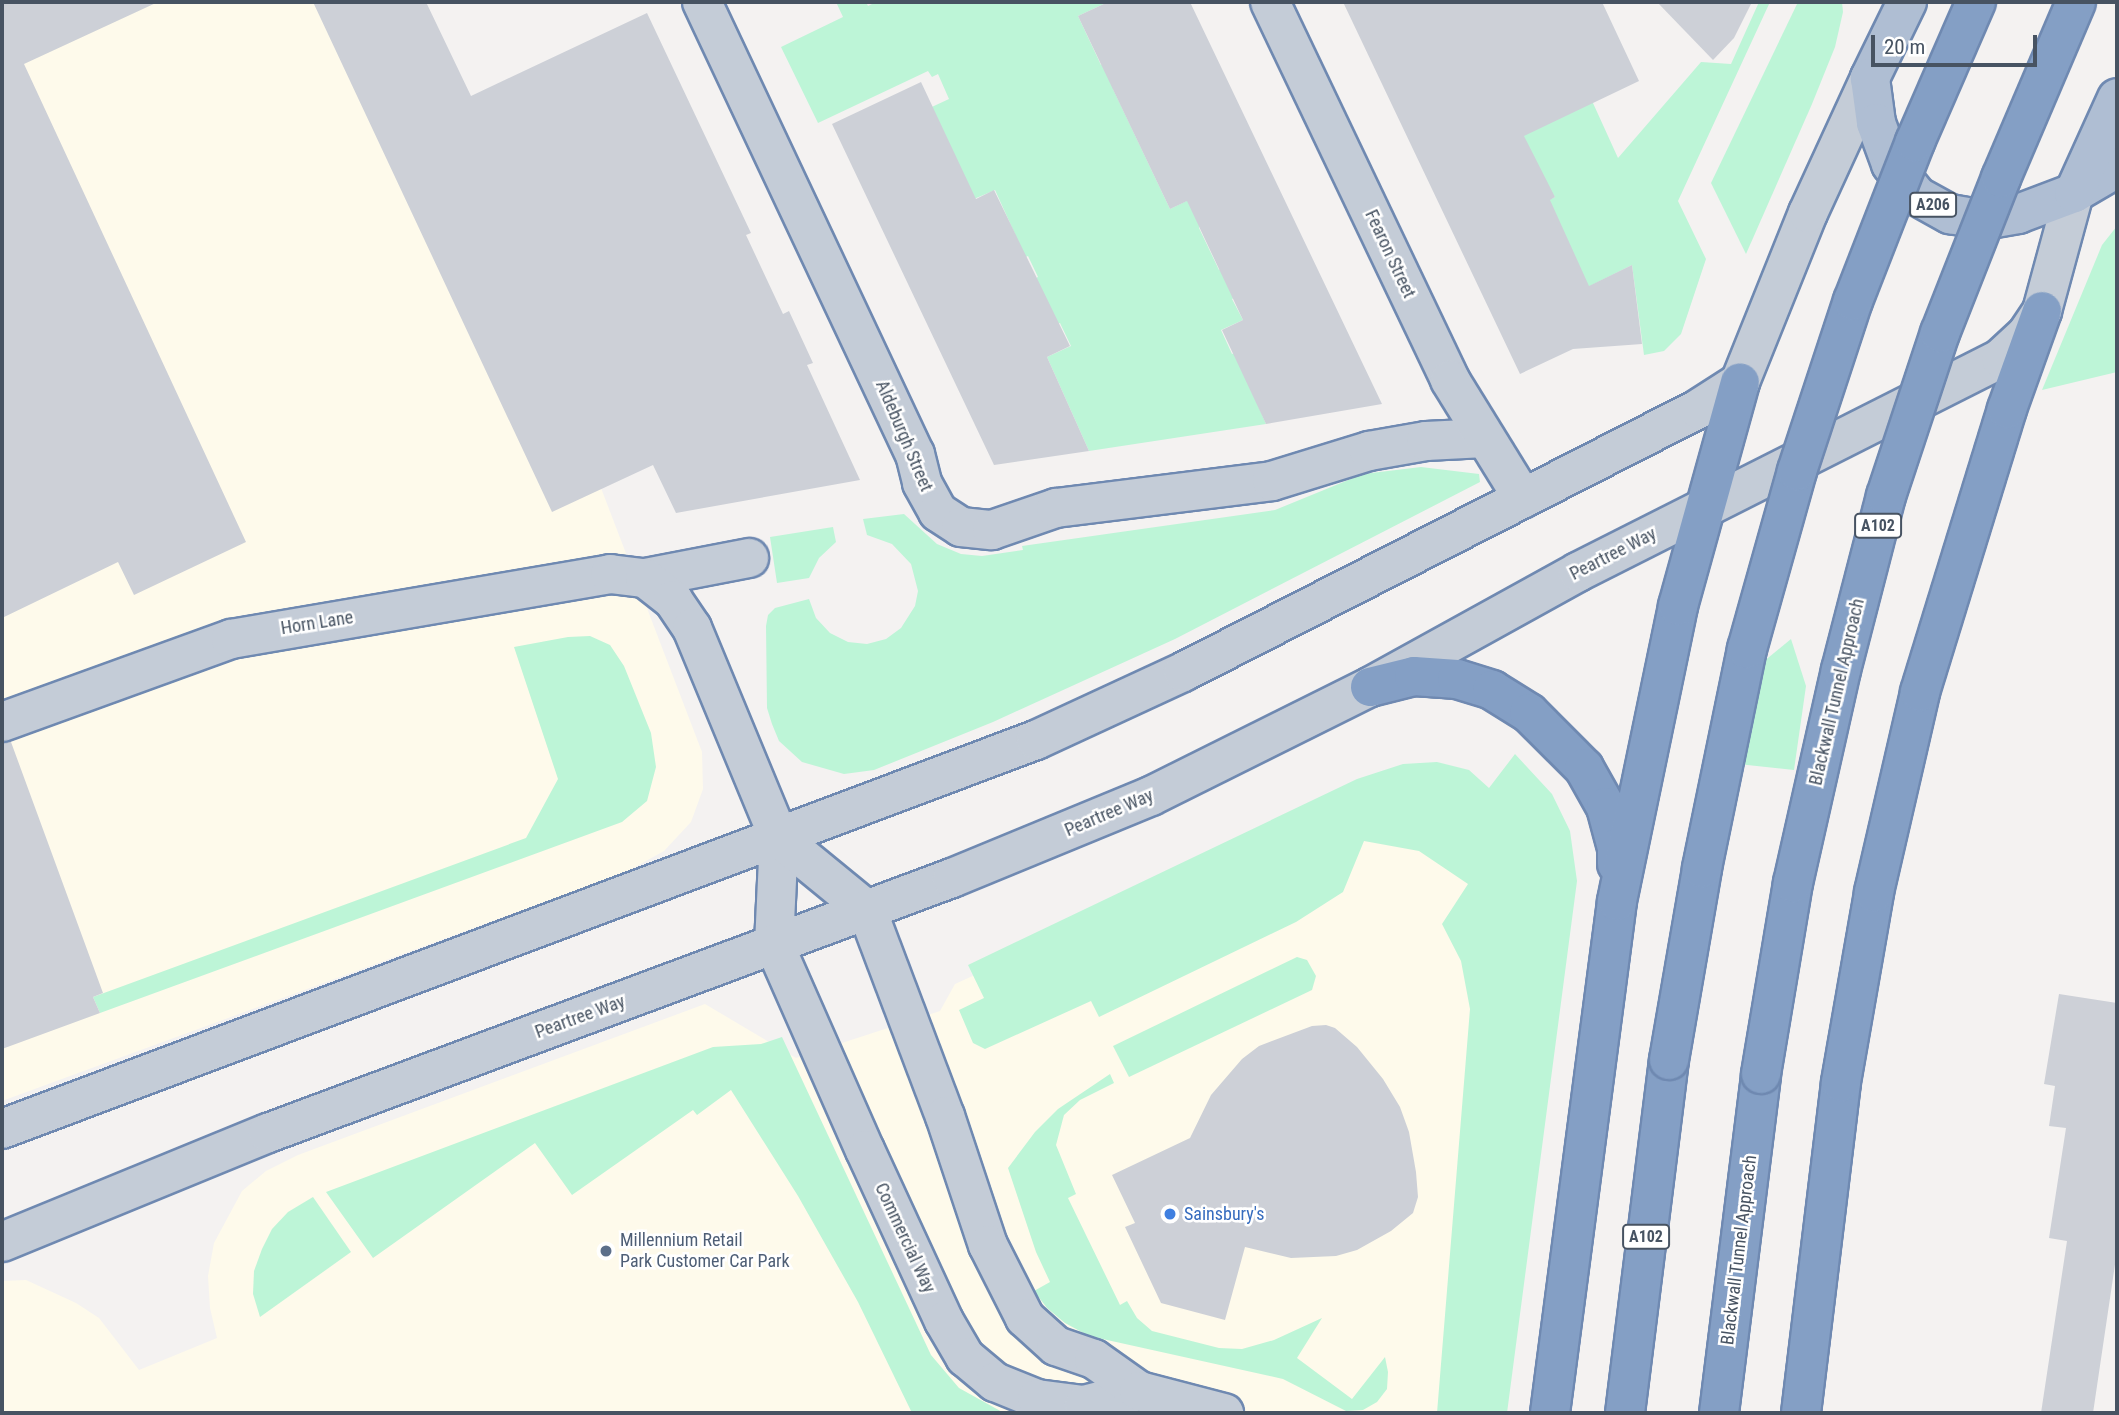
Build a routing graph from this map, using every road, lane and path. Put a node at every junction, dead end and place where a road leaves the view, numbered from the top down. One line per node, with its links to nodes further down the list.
1 (702, 2): 12 (street, Aldeburgh Street)
2 (1270, 2): 12 (street, Fearon Street)
3 (1907, 2): 6 (main road)
4 (1976, 2): 28 (highway, A102, bridge)
5 (2076, 2): 29 (highway, Blackwall Tunnel Approach / A102, bridge)
6 (1871, 78): 9 (main road, A206); 11 (street)
7 (2117, 98): 9 (main road)
8 (2117, 168): 9 (main road, A206)
9 (2074, 192): 10 (street, Peartree Way)
10 (2042, 311): 14 (street, Peartree Way); 30 (highway)
11 (1740, 382): 13 (street); 14 (highway)
12 (1485, 438): 13 (street, Fearon Street)
13 (1523, 498): 19 (street)
14 (1706, 506): 17 (street, Peartree Way); 20 (highway)
15 (749, 558): 16 (street, Horn Lane)
16 (645, 578): 18 (street, Horn Lane); 19 (street)
17 (1370, 687): 20 (highway); 21 (street, Peartree Way)
18 (2, 722)
19 (779, 838): 21 (street); 22 (street); 23 (street)
20 (1617, 901): 27 (highway)
21 (867, 910): 22 (street, Peartree Way); 25 (street, Commercial Way)
22 (774, 944): 24 (street, Peartree Way); 25 (street, Commercial Way)
23 (2, 1129)
24 (2, 1242)
25 (1139, 1391): 26 (street, Commercial Way)
26 (1224, 1413)
27 (1550, 1413)
28 (1625, 1413)
29 (1719, 1413)
30 (1801, 1413)

